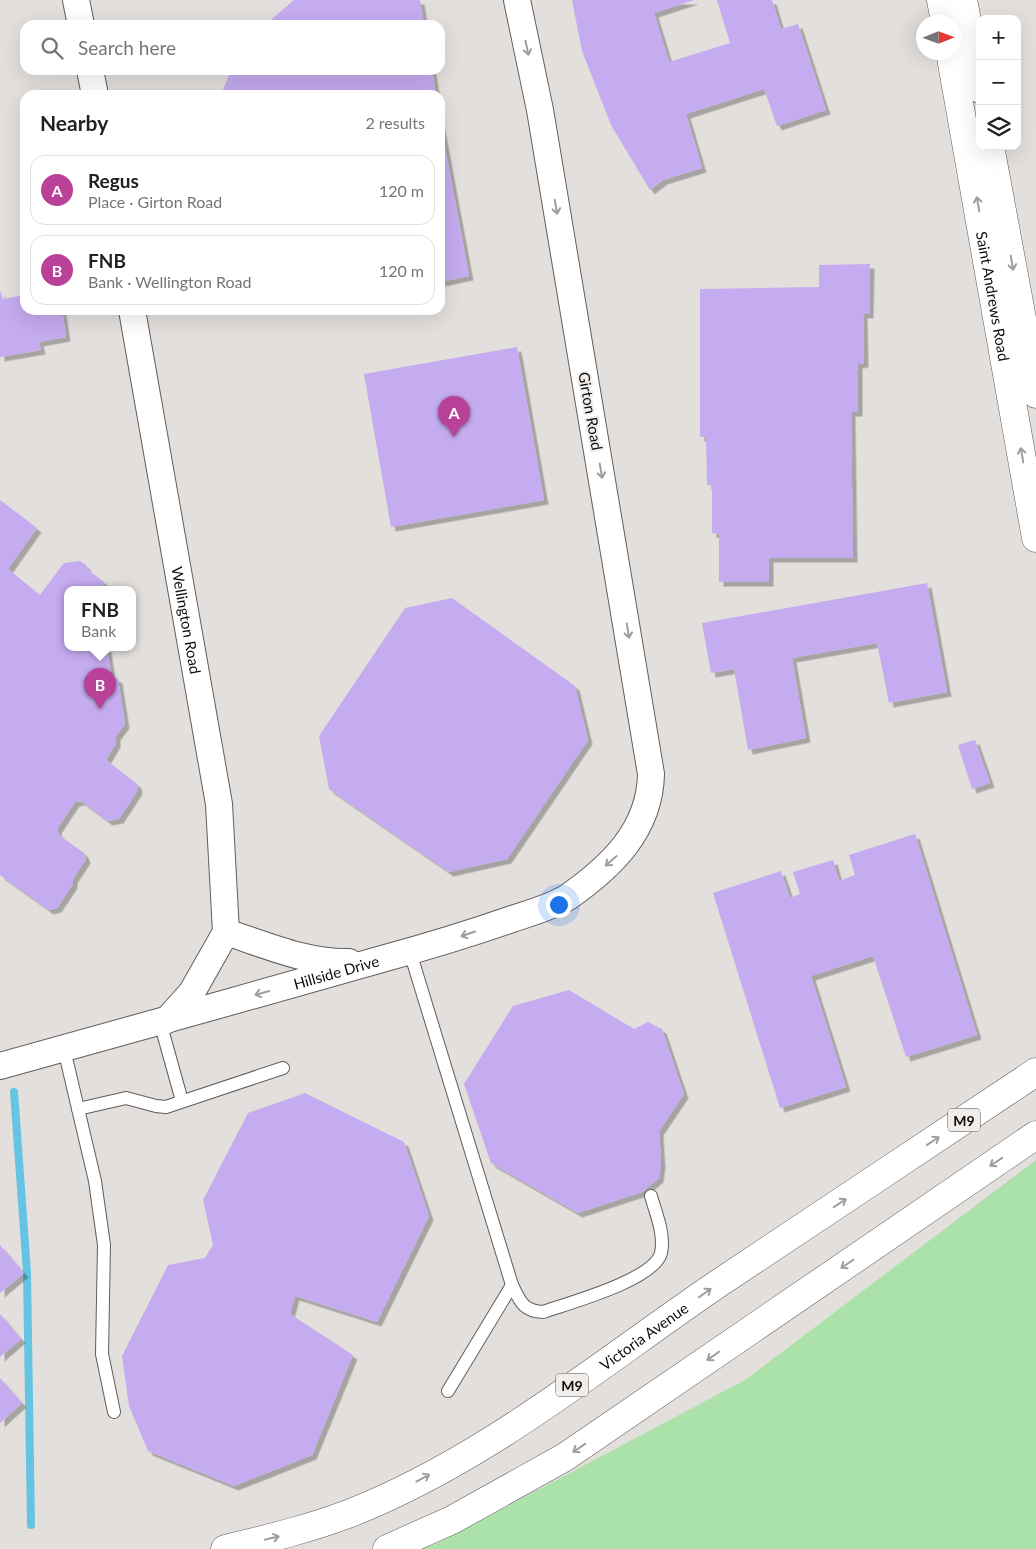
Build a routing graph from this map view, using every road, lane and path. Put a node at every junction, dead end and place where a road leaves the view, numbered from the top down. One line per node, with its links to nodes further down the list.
1 (76, 0): 6 (street)
2 (517, 0): 16 (street, Girton Road, one-way to 16)
3 (940, 0): 5 (main road)
4 (963, 0): 8 (main road)
5 (943, 15)
6 (80, 20)
7 (951, 60): 14 (main road, Saint Andrews Road, one-way to 7)
8 (976, 68)
9 (91, 75): 10 (street)
10 (94, 90)
11 (991, 150): 13 (main road, Saint Andrews Road, one-way to 13)
12 (133, 315): 17 (street, Wellington Road)
13 (1036, 394)
14 (1032, 492): 15 (main road, Saint Andrews Road)
15 (1036, 538)
16 (640, 822): 18 (street, Hillside Drive, one-way to 18)
17 (226, 932): 19 (street); 20 (street)
18 (410, 952): 19 (street, Hillside Drive); 29 (lane)
19 (384, 959): 20 (street, Hillside Drive, one-way to 20)
20 (163, 1021): 21 (street, Hillside Drive); 25 (lane)
21 (64, 1048): 22 (street, Hillside Drive); 26 (lane)
22 (0, 1066)
23 (283, 1068): 25 (lane)
24 (1036, 1072): 32 (main road, Victoria Avenue / M9, one-way to 24)
25 (182, 1101): 26 (lane)
26 (78, 1108): 31 (lane)
27 (1036, 1135): 33 (main road, one-way to 33)
28 (651, 1196): 29 (lane)
29 (512, 1285): 30 (lane)
30 (448, 1391)
31 (114, 1412)
32 (225, 1549)
33 (387, 1549)

